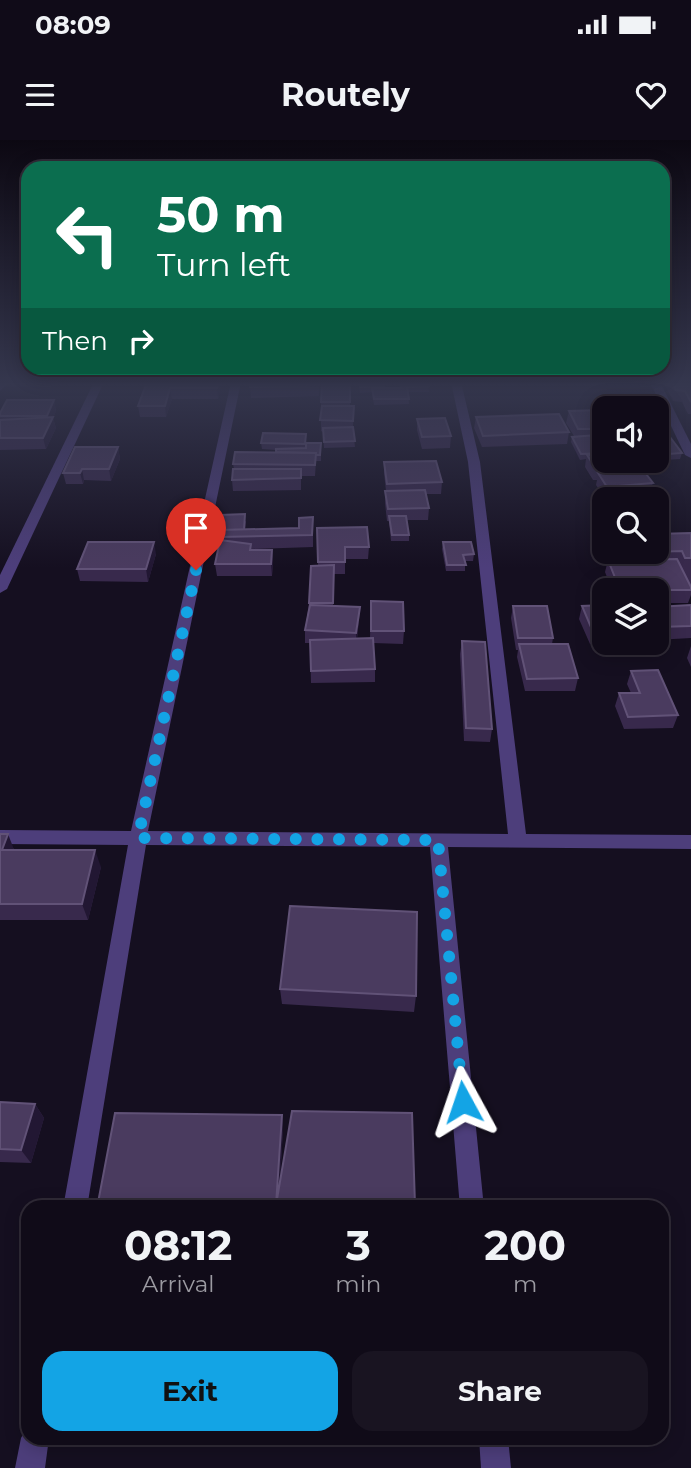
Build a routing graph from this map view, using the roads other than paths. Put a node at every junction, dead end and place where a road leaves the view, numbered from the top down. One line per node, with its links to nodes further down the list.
1 (69, 444): 4 (street)
2 (223, 444): 6 (street)
3 (470, 444): 8 (street)
4 (0, 589)
5 (0, 837): 6 (street)
6 (138, 838): 7 (street); 10 (street)
7 (438, 840): 8 (street); 11 (street)
8 (518, 841): 9 (street)
9 (691, 842)
10 (76, 1200)
11 (471, 1200)
12 (34, 1445): 14 (street)
13 (494, 1445): 15 (street)
14 (30, 1468)
15 (496, 1468)

